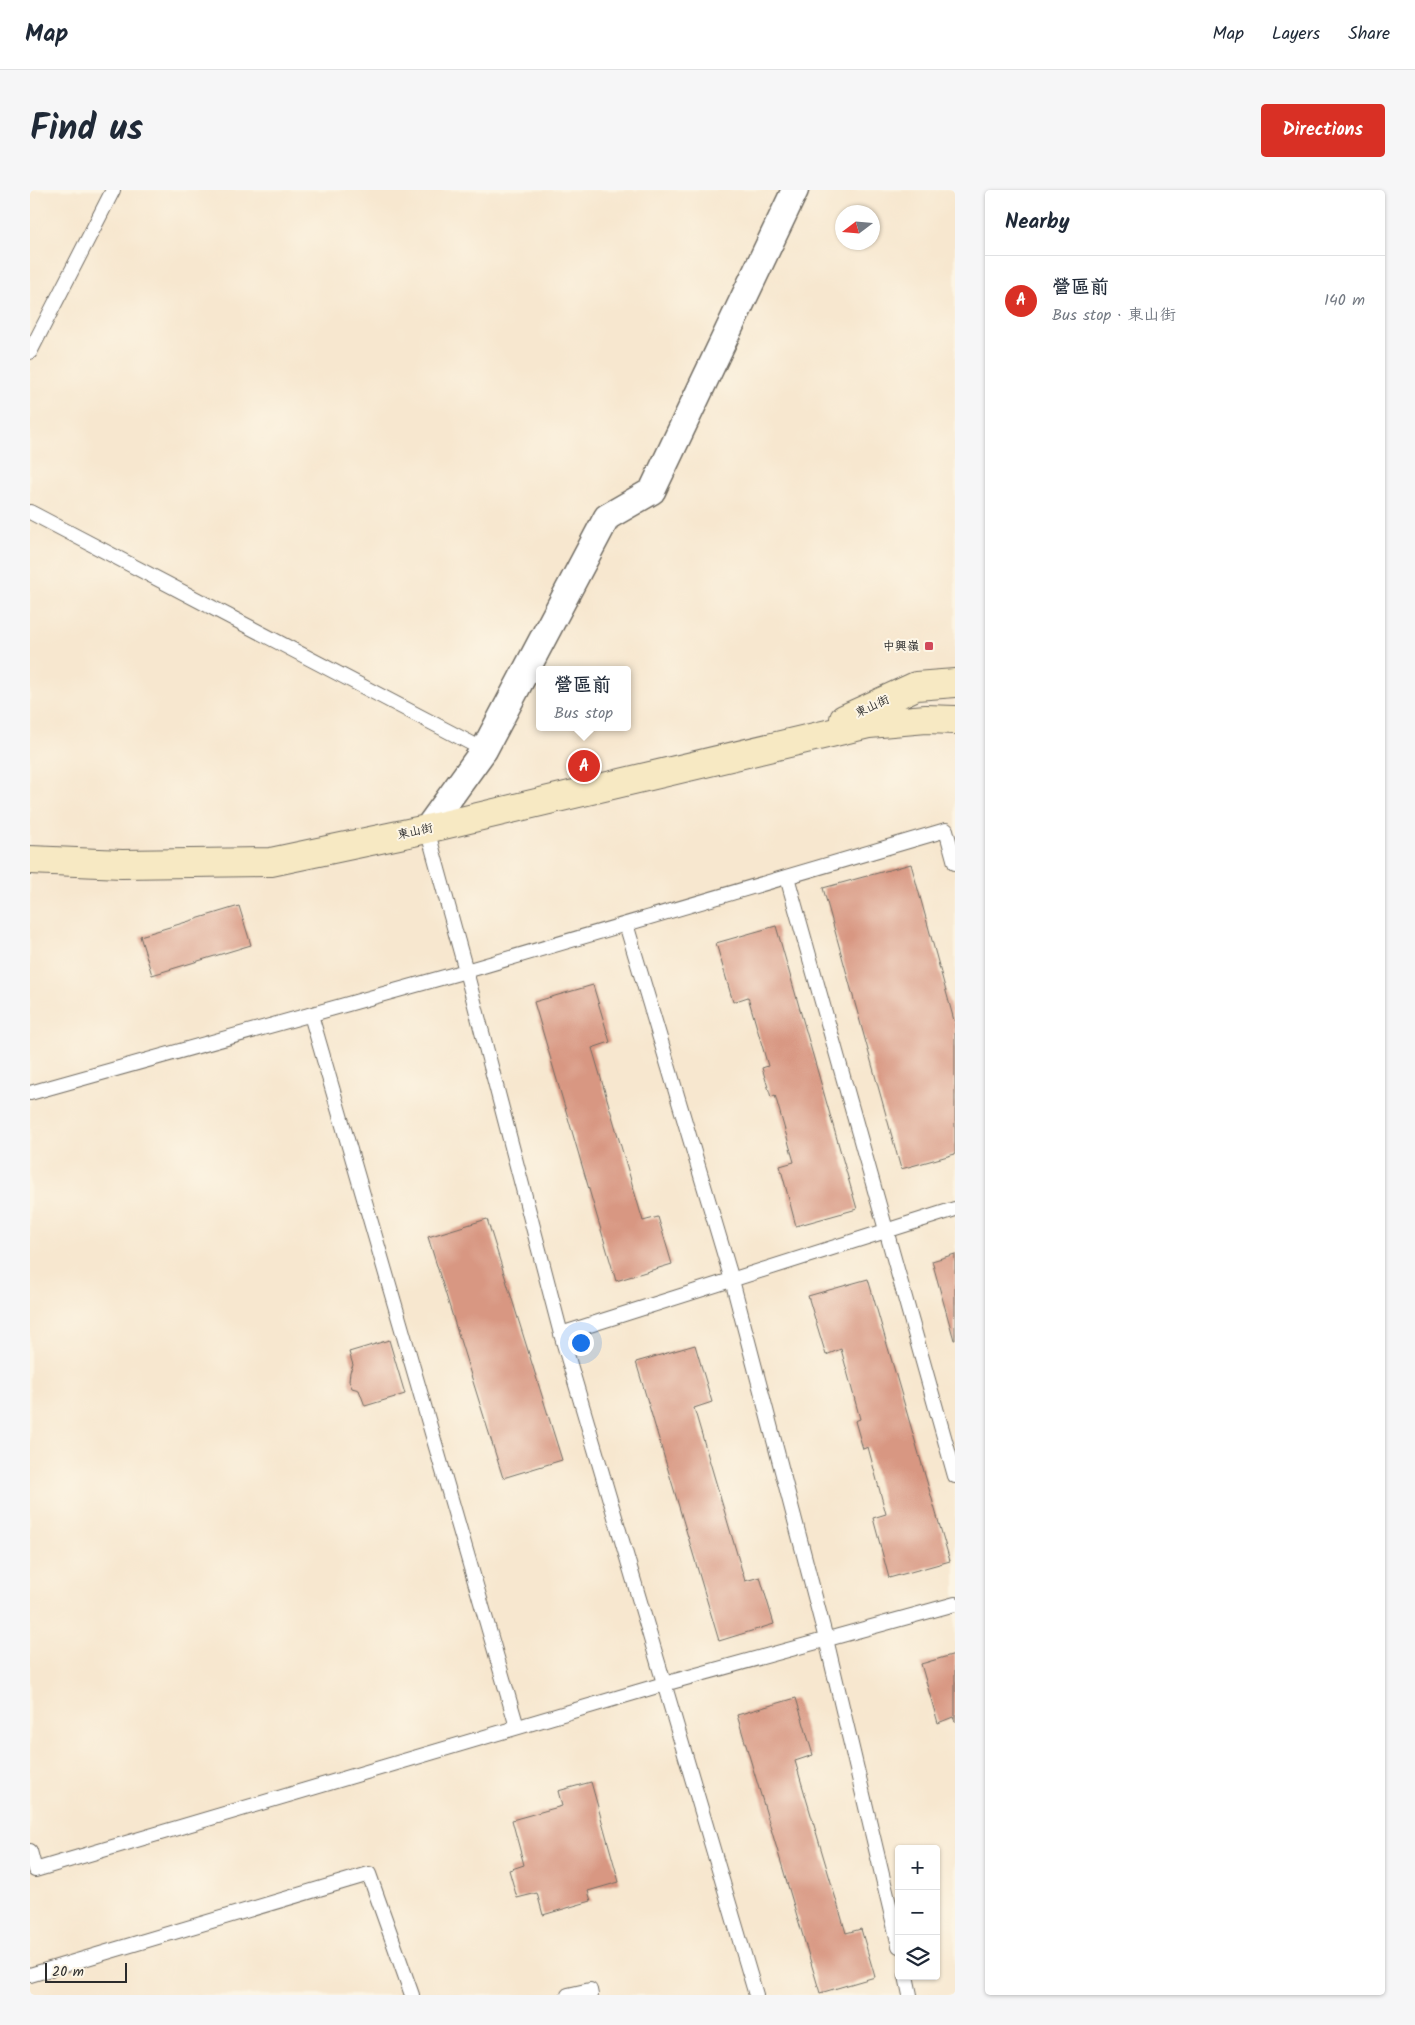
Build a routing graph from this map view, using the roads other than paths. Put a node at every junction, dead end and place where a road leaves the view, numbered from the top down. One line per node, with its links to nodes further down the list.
1 (113, 190): 3 (lane)
2 (795, 190): 8 (street)
3 (30, 352)
4 (30, 512): 8 (lane)
5 (955, 682): 7 (main road, 東山街)
6 (955, 720): 7 (main road, 東山街)
7 (793, 742): 9 (main road, 東山街)
8 (484, 750): 9 (street)
9 (427, 829): 10 (main road, 東山街); 14 (lane)
10 (30, 860)
11 (955, 863): 12 (lane)
12 (787, 877): 13 (lane); 18 (lane)
13 (626, 924): 14 (lane); 19 (lane)
14 (466, 971): 15 (lane); 20 (lane)
15 (310, 1014): 16 (lane); 25 (lane)
16 (30, 1094)
17 (955, 1209): 18 (lane)
18 (886, 1231): 19 (lane); 21 (lane)
19 (732, 1280): 20 (lane); 23 (lane)
20 (561, 1334): 24 (lane)
21 (955, 1476)
22 (955, 1604): 23 (lane)
23 (826, 1639): 24 (lane); 27 (lane)
24 (664, 1684): 25 (lane); 33 (lane)
25 (517, 1727): 26 (lane)
26 (30, 1850)
27 (896, 1935)
28 (30, 1975): 30 (lane)
29 (907, 1980): 34 (lane)
30 (412, 1995)
31 (568, 1995): 32 (lane)
32 (591, 1995)
33 (756, 1995)
34 (910, 1995)

